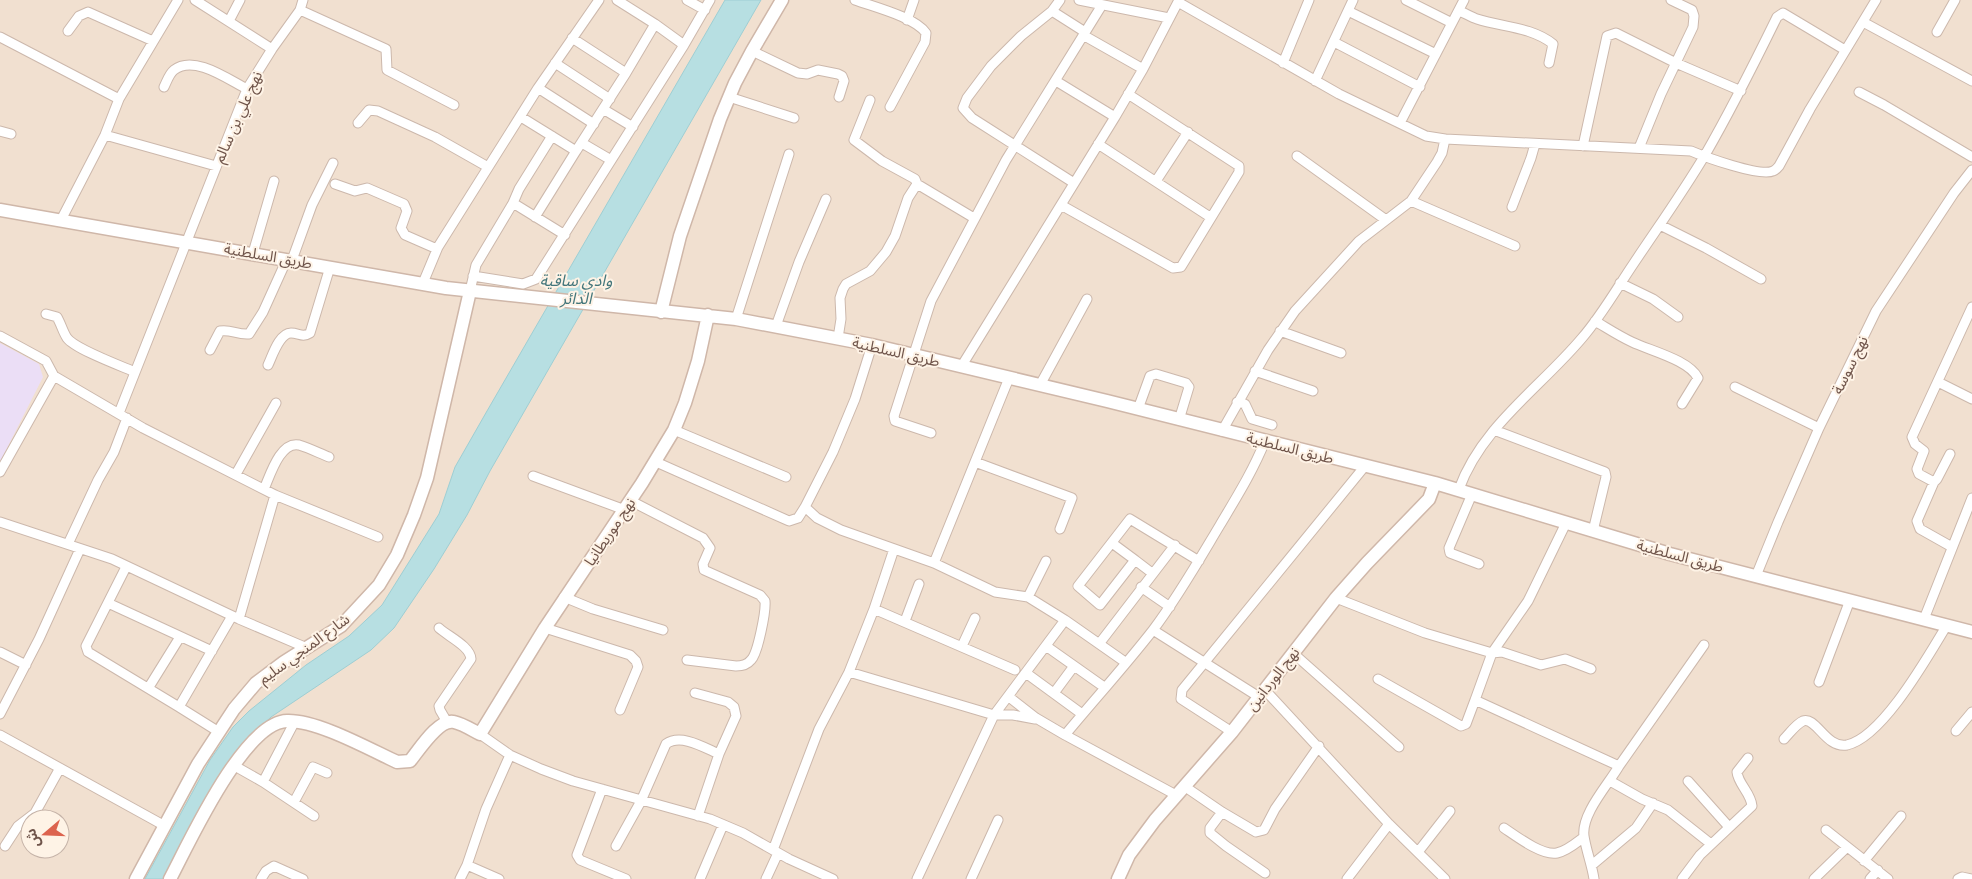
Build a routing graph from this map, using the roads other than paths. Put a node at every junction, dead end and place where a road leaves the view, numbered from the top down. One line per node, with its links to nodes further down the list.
1 (178, 0): 40 (street)
2 (195, 0): 31 (street)
3 (240, 0): 31 (street)
4 (303, 0): 24 (street, نهج علي بن سالم)
5 (599, 0): 39 (street)
6 (617, 0): 34 (street)
7 (687, 0): 25 (street)
8 (710, 0): 25 (street)
9 (782, 0): 45 (main road)
10 (855, 0): 30 (street)
11 (914, 0): 30 (street)
12 (1060, 0): 26 (street)
13 (1079, 0): 23 (street)
14 (1309, 0): 48 (street)
15 (1352, 0): 27 (street)
16 (1406, 0): 22 (street)
17 (1464, 0): 28 (street)
18 (1671, 0): 50 (street)
19 (1876, 0): 32 (street)
20 (1955, 0): 36 (street)
21 (1179, 1): 29 (street); 48 (street)
22 (1422, 4): 33 (street)
23 (1102, 5): 29 (street); 37 (street)
24 (300, 10): 43 (street, نهج علي بن سالم); 68 (street)
25 (705, 10): 42 (street)
26 (1052, 11): 37 (street); 87 (street)
27 (1348, 11): 41 (street); 46 (street)
28 (1459, 11): 33 (street); 49 (street)
29 (1169, 18): 51 (street)
30 (906, 20): 69 (street)
31 (229, 21): 43 (street)
32 (1863, 22): 44 (street); 55 (street)
33 (1452, 23): 46 (street)
34 (656, 24): 42 (street); 52 (street)
35 (68, 31): 40 (street)
36 (1937, 32)
37 (1084, 34): 51 (street); 53 (street)
38 (0, 38): 65 (street)
39 (572, 38): 47 (street); 52 (street)
40 (153, 41): 65 (street)
41 (1334, 42): 54 (street); 57 (street)
42 (684, 45): 77 (street)
43 (272, 49): 59 (street, نهج علي بن سالم)
44 (1846, 50): 60 (street); 93 (street)
45 (752, 51): 63 (main road); 64 (street)
46 (1436, 54): 57 (street)
47 (555, 63): 58 (street); 66 (street)
48 (1283, 63): 54 (street)
49 (1549, 63)
50 (1676, 63): 60 (street); 88 (street); 89 (street)
51 (1143, 69): 62 (street)
52 (626, 73): 66 (street)
53 (1056, 81): 72 (street); 87 (street)
54 (1315, 81): 75 (street)
55 (1972, 81)
56 (164, 87): 59 (street)
57 (1420, 87): 75 (street)
58 (538, 88): 71 (street); 76 (street)
59 (248, 89): 97 (street, نهج علي بن سالم)
60 (1741, 91): 93 (street)
61 (1859, 92): 94 (street)
62 (1128, 94): 72 (street); 79 (street)
63 (729, 97): 73 (street); 131 (main road)
64 (839, 97)
65 (119, 99): 81 (street)
66 (610, 99): 70 (street)
67 (870, 100): 104 (street)
68 (454, 105)
69 (890, 107)
70 (603, 109): 76 (street); 77 (street)
71 (521, 117): 82 (street); 98 (street)
72 (1115, 117): 85 (street)
73 (794, 118)
74 (358, 123): 98 (street)
75 (1400, 123): 83 (street)
76 (594, 124): 84 (street)
77 (633, 127): 95 (street)
78 (0, 131): 80 (street)
79 (1188, 132): 101 (street); 112 (street)
80 (11, 134)
81 (105, 135): 97 (street); 114 (street)
82 (552, 136): 90 (street); 107 (street)
83 (1445, 139): 86 (street); 106 (street)
84 (582, 143): 90 (street); 95 (street)
85 (1098, 144): 101 (street); 102 (street)
86 (1535, 144): 88 (street); 109 (street)
87 (1014, 146): 102 (street); 113 (street)
88 (1583, 146): 89 (street)
89 (1639, 148): 93 (street)
90 (576, 152): 111 (street)
91 (789, 154): 135 (street)
92 (1297, 156): 115 (street)
93 (1704, 157): 116 (street)
94 (1972, 157)
95 (611, 160): 117 (street)
96 (334, 163): 122 (street)
97 (216, 166): 118 (street, نهج علي بن سالم)
98 (488, 167): 120 (street)
99 (1972, 170): 163 (street, نهج سوسة)
100 (274, 181): 121 (street)
101 (1156, 181): 112 (street)
102 (1074, 183): 108 (street)
103 (335, 184): 120 (street)
104 (917, 184): 113 (street); 140 (street)
105 (826, 200): 137 (street)
106 (1411, 201): 115 (street); 119 (street)
107 (513, 202): 111 (street); 124 (street)
108 (1061, 205): 112 (street); 146 (street)
109 (1512, 207)
110 (0, 210): 114 (main road, طريق السلطنية)
111 (535, 217): 117 (street)
112 (1210, 217)
113 (974, 218): 144 (street)
114 (61, 220): 118 (main road, طريق السلطنية)
115 (1386, 220): 138 (street)
116 (1660, 225): 125 (street); 127 (street)
117 (565, 235): 124 (street)
118 (186, 242): 121 (main road, طريق السلطنية); 148 (street, نهج علي بن سالم)
119 (1515, 246)
120 (437, 249): 126 (street)
121 (253, 253): 122 (main road, طريق السلطنية)
122 (289, 259): 123 (main road, طريق السلطنية); 142 (street)
123 (330, 267): 126 (main road, طريق السلطنية); 145 (street)
124 (473, 276): 128 (street)
125 (1761, 279)
126 (423, 283): 128 (main road, طريق السلطنية)
127 (1620, 283): 134 (street); 136 (street)
128 (470, 291): 131 (main road, طريق السلطنية); 231 (main road, شارع المنجي سليم)
129 (1087, 299): 152 (street)
130 (1972, 307): 151 (street)
131 (661, 312): 133 (main road, طريق السلطنية)
132 (46, 314): 148 (street)
133 (708, 315): 135 (main road, طريق السلطنية); 164 (main road, نهج موريطانيا)
134 (1678, 317)
135 (736, 319): 137 (main road, طريق السلطنية)
136 (1595, 321): 158 (street); 166 (street)
137 (776, 326): 140 (main road, طريق السلطنية)
138 (1280, 331): 143 (street); 147 (street)
139 (0, 336): 149 (street)
140 (838, 338): 141 (main road, طريق السلطنية)
141 (872, 345): 144 (main road, طريق السلطنية); 186 (street)
142 (210, 350)
143 (1341, 353)
144 (914, 355): 146 (main road, طريق السلطنية); 167 (street)
145 (268, 366)
146 (961, 367): 150 (main road, طريق السلطنية)
147 (1255, 371): 154 (street); 156 (street)
148 (135, 372): 160 (street, نهج علي بن سالم)
149 (54, 376): 160 (street); 174 (street)
150 (1009, 378): 152 (main road, طريق السلطنية); 172 (street)
151 (1938, 382): 155 (street); 178 (street)
152 (1040, 385): 159 (main road, طريق السلطنية)
153 (1735, 388): 163 (street)
154 (1313, 391)
155 (1972, 399)
156 (1237, 402): 162 (street); 165 (street)
157 (276, 403): 175 (street)
158 (1682, 404)
159 (1138, 409): 161 (main road, طريق السلطنية); 161 (street)
160 (123, 416): 175 (street); 193 (street, نهج علي بن سالم)
161 (1179, 420): 165 (main road, طريق السلطنية)
162 (1272, 425)
163 (1820, 428): 205 (street, نهج سوسة)
164 (674, 430): 171 (main road, نهج موريطانيا); 177 (street)
165 (1222, 430): 168 (main road, طريق السلطنية)
166 (1494, 430): 181 (street); 190 (street)
167 (931, 433)
168 (1265, 441): 173 (main road, طريق السلطنية); 200 (street)
169 (1950, 454): 178 (street)
170 (329, 457): 180 (street)
171 (656, 462): 185 (main road, نهج موريطانيا); 186 (street)
172 (975, 462): 189 (street); 201 (street)
173 (1365, 466): 179 (main road, طريق السلطنية); 238 (street)
174 (0, 472)
175 (236, 474): 180 (street)
176 (532, 476): 185 (street)
177 (786, 477)
178 (1934, 482): 195 (street)
179 (1435, 483): 181 (main road, طريق السلطنية); 210 (main road, نهج الوردانين)
180 (264, 489): 183 (street)
181 (1459, 490): 182 (main road, طريق السلطنية)
182 (1472, 494): 188 (main road, طريق السلطنية); 202 (street)
183 (275, 495): 191 (street); 215 (street)
184 (1972, 498): 195 (street)
185 (628, 505): 208 (main road, نهج موريطانيا); 236 (street)
186 (805, 507): 196 (street)
187 (0, 522): 193 (street)
188 (1566, 523): 190 (main road, طريق السلطنية); 235 (street)
189 (1060, 529)
190 (1593, 531): 205 (main road, طريق السلطنية)
191 (378, 537)
192 (1112, 543): 194 (street); 198 (street); 198 (street)
193 (68, 544): 197 (street)
194 (1175, 545): 200 (street); 204 (street)
195 (1952, 546): 217 (street)
196 (894, 548): 201 (street); 214 (street)
197 (80, 549): 203 (street); 239 (street)
198 (1134, 560): 204 (street)
199 (1046, 561): 209 (street)
200 (1199, 561): 213 (street)
201 (934, 563): 209 (street)
202 (1479, 564)
203 (126, 567): 212 (street); 215 (street)
204 (1152, 573): 207 (street)
205 (1756, 576): 211 (main road, طريق السلطنية)
206 (919, 584): 219 (street)
207 (1141, 587): 213 (street); 227 (street)
208 (564, 597): 222 (main road, نهج موريطانيا); 223 (street)
209 (1028, 597): 218 (street)
210 (1336, 598): 234 (main road, نهج الوردانين); 235 (street)
211 (1850, 600): 217 (main road, طريق السلطنية); 246 (street)
212 (108, 603): 226 (street); 247 (street)
213 (1170, 607): 224 (street)
214 (874, 609): 219 (street); 243 (street)
215 (236, 618): 231 (street); 232 (street)
216 (975, 618): 229 (street)
217 (1924, 619): 220 (main road, طريق السلطنية)
218 (1065, 620): 227 (street); 230 (street)
219 (905, 621): 229 (street)
220 (1947, 625): 225 (main road, طريق السلطنية); 269 (street)
221 (439, 628): 262 (street)
222 (545, 628): 255 (street); 266 (main road, نهج موريطانيا)
223 (663, 630)
224 (1153, 630): 237 (street); 238 (street)
225 (1972, 632)
226 (180, 637): 232 (street); 247 (street)
227 (1099, 644): 237 (street)
228 (1704, 645): 276 (street)
229 (962, 646): 242 (street)
230 (1046, 646): 240 (street); 244 (street)
231 (307, 648): 263 (main road, شارع المنجي سليم)
232 (212, 651): 254 (street)
233 (0, 652): 239 (street)
234 (1293, 653): 251 (main road, نهج الوردانين); 271 (street)
235 (1492, 653): 241 (street); 253 (street)
236 (687, 660)
237 (1125, 662): 248 (street)
238 (1206, 663): 251 (street); 264 (street)
239 (26, 665): 257 (street)
240 (1074, 666): 248 (street); 250 (street)
241 (1591, 669)
242 (1015, 670)
243 (849, 672): 259 (street); 304 (street)
244 (1026, 673): 250 (street); 252 (street)
245 (1378, 679): 253 (street)
246 (1819, 682)
247 (149, 687): 254 (street)
248 (1104, 687): 258 (street)
249 (695, 693): 272 (street)
250 (1054, 693): 258 (street)
251 (1262, 693): 264 (main road, نهج الوردانين); 270 (street)
252 (1009, 697): 259 (street); 260 (street)
253 (1474, 700): 276 (street)
254 (179, 707): 263 (street)
255 (620, 710)
256 (1972, 712): 265 (street)
257 (0, 714)
258 (1082, 714): 268 (street)
259 (994, 715): 260 (street); 321 (street)
260 (1039, 720): 268 (street)
261 (295, 721): 262 (main road); 275 (main road); 281 (street)
262 (447, 722): 266 (main road)
263 (219, 732): 295 (main road, شارع المنجي سليم)
264 (1232, 732): 283 (main road, نهج الوردانين)
265 (1956, 732)
266 (480, 734): 273 (street)
267 (0, 735): 277 (street)
268 (1065, 735): 283 (street)
269 (1784, 740)
270 (1319, 746): 287 (street); 293 (street)
271 (1400, 747)
272 (719, 754): 284 (street); 290 (street)
273 (510, 755): 282 (street); 307 (street)
274 (1748, 758): 296 (street)
275 (233, 765): 281 (street); 312 (main road)
276 (1619, 766): 279 (street)
277 (60, 768): 295 (street); 301 (street)
278 (327, 773): 285 (street)
279 (1610, 781): 286 (street); 299 (street)
280 (1688, 781): 296 (street)
281 (263, 782): 285 (street)
282 (602, 789): 284 (street); 317 (street)
283 (1180, 790): 287 (street); 323 (main road, نهج الوردانين)
284 (641, 801): 290 (street); 302 (street)
285 (294, 802): 289 (street)
286 (1653, 803): 300 (street); 308 (street)
287 (1222, 812): 310 (street)
288 (1450, 812): 305 (street)
289 (314, 816)
290 (698, 816): 294 (street)
291 (1901, 816): 306 (street)
292 (998, 820): 322 (street)
293 (1389, 824): 305 (street); 324 (street)
294 (723, 825): 304 (street); 318 (street)
295 (165, 826): 311 (main road, شارع المنجي سليم)
296 (1729, 827): 300 (street)
297 (1504, 828): 299 (street)
298 (1826, 830): 303 (street)
299 (1584, 837): 308 (street)
300 (1711, 844): 327 (street)
301 (5, 846)
302 (616, 846)
303 (1846, 848): 306 (street); 328 (street)
304 (776, 852): 319 (street); 320 (street)
305 (1418, 852): 325 (street)
306 (1864, 861): 309 (street)
307 (467, 865): 315 (street); 316 (street)
308 (1592, 865): 326 (street)
309 (1878, 870): 329 (street); 330 (street)
310 (1265, 874)
311 (136, 879)
312 (170, 879)
313 (261, 879): 314 (street)
314 (303, 879)
315 (460, 879)
316 (499, 879)
317 (626, 879)
318 (700, 879)
319 (766, 879)
320 (833, 879)
321 (917, 879)
322 (971, 879)
323 (1118, 879)
324 (1347, 879)
325 (1445, 879)
326 (1594, 879)
327 (1682, 879)
328 (1814, 879)
329 (1870, 879)
330 (1888, 879)
331 (1958, 879): 332 (street)
332 (1971, 879)

